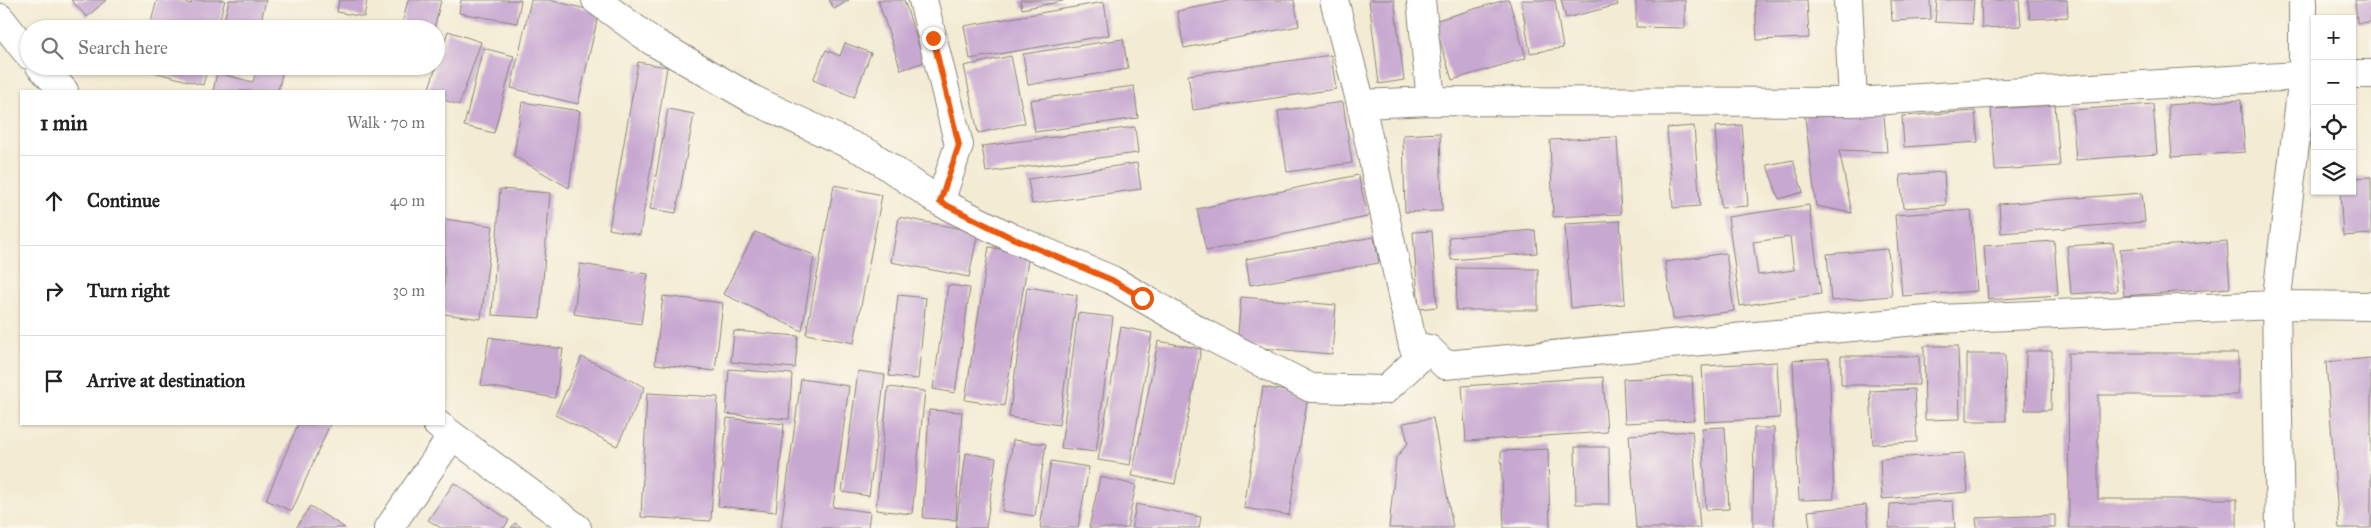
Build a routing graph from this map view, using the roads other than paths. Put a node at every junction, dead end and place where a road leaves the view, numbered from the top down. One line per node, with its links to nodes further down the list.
1 (596, 0): 17 (street)
2 (923, 0): 17 (street)
3 (1334, 0): 16 (street)
4 (1421, 0): 14 (street)
5 (1848, 0): 15 (street)
6 (2303, 0): 12 (street)
7 (0, 18): 8 (street)
8 (20, 44)
9 (2356, 74): 10 (street)
10 (2371, 74)
11 (49, 75): 13 (street)
12 (2309, 75): 15 (street); 18 (street)
13 (63, 90)
14 (1431, 101): 15 (street); 16 (street)
15 (1853, 102)
16 (1362, 104): 20 (street)
17 (940, 202): 20 (street)
18 (2276, 305): 19 (street); 20 (street); 24 (street)
19 (2371, 306)
20 (1429, 349)
21 (445, 430): 22 (street); 23 (street)
22 (389, 528)
23 (577, 528)
24 (2280, 528)

